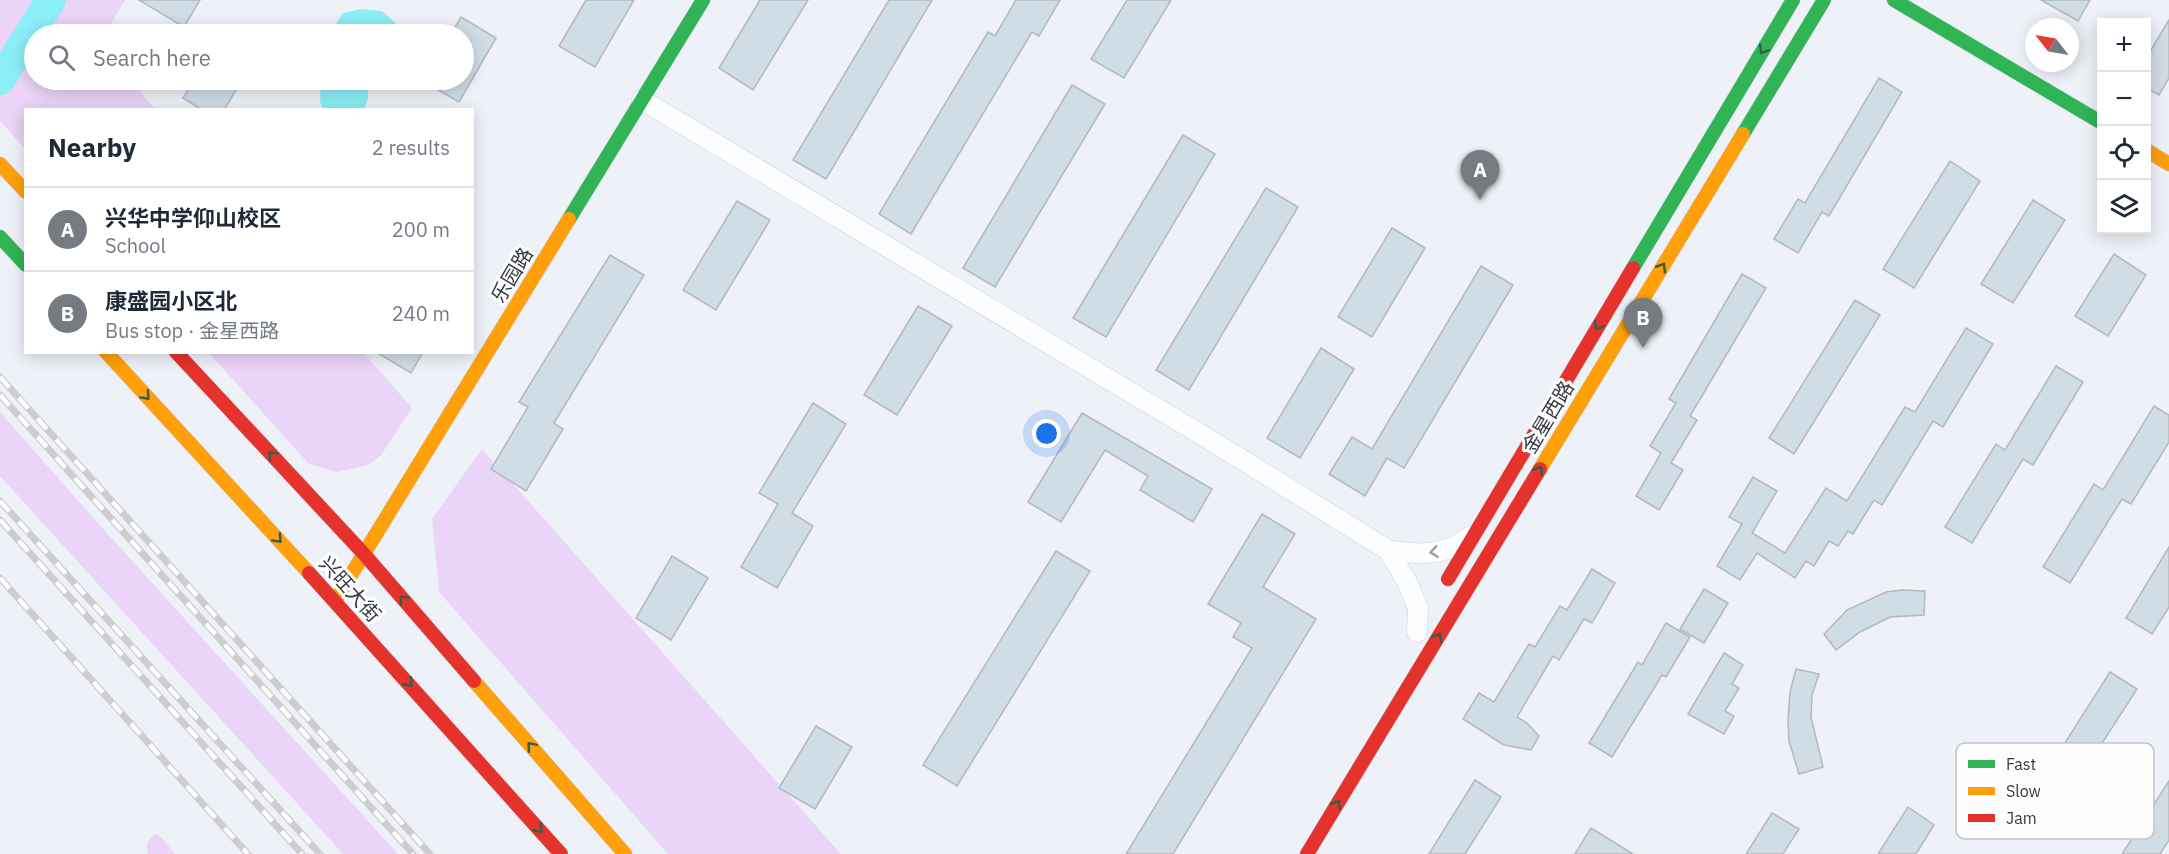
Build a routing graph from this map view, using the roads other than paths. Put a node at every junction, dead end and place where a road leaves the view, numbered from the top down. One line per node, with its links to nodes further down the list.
1 (703, 0): 5 (main road, 乐园路)
2 (1793, 0): 15 (main road, 金星西路, one-way to 15)
3 (1824, 0): 22 (main road, 金星西路, one-way to 3)
4 (1894, 0): 6 (main road)
5 (642, 100): 16 (street); 17 (main road, 乐园路)
6 (2097, 120)
7 (2151, 153): 8 (main road)
8 (2169, 164)
9 (1, 165): 10 (main road)
10 (24, 190)
11 (0, 237): 12 (main road)
12 (24, 263)
13 (108, 354): 18 (main road, 兴旺大街, one-way to 18)
14 (178, 354): 17 (main road, 兴旺大街, one-way to 14)
15 (1475, 534): 16 (street, one-way to 16); 19 (main road, 金星西路)
16 (1388, 550): 19 (street)
17 (364, 554): 18 (main road, 乐园路); 21 (main road, 兴旺大街, one-way to 17)
18 (335, 601): 20 (main road, 兴旺大街, one-way to 20)
19 (1414, 637)
20 (561, 854)
21 (624, 854)
22 (1307, 854)

